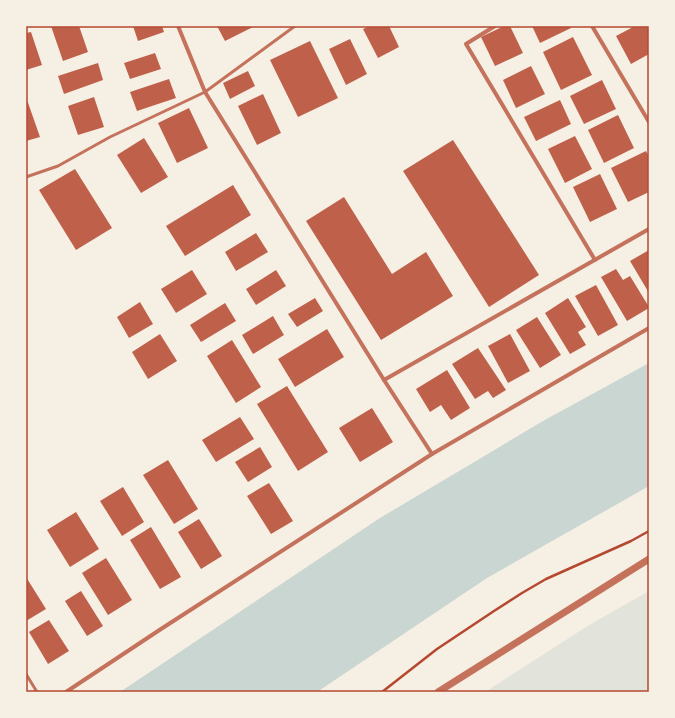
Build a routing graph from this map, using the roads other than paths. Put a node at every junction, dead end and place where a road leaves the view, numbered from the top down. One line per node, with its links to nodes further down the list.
1 (178, 26): 5 (street)
2 (295, 26): 5 (lane)
3 (495, 26): 9 (street)
4 (592, 26): 6 (street)
5 (205, 92): 7 (lane); 11 (street)
6 (649, 122)
7 (26, 177)
8 (649, 230): 9 (street)
9 (595, 260): 11 (street)
10 (649, 328): 12 (street)
11 (384, 380): 12 (street)
12 (432, 454): 16 (street)
13 (649, 559): 17 (street)
14 (26, 674): 15 (lane)
15 (37, 692)
16 (66, 692)
17 (438, 692)

